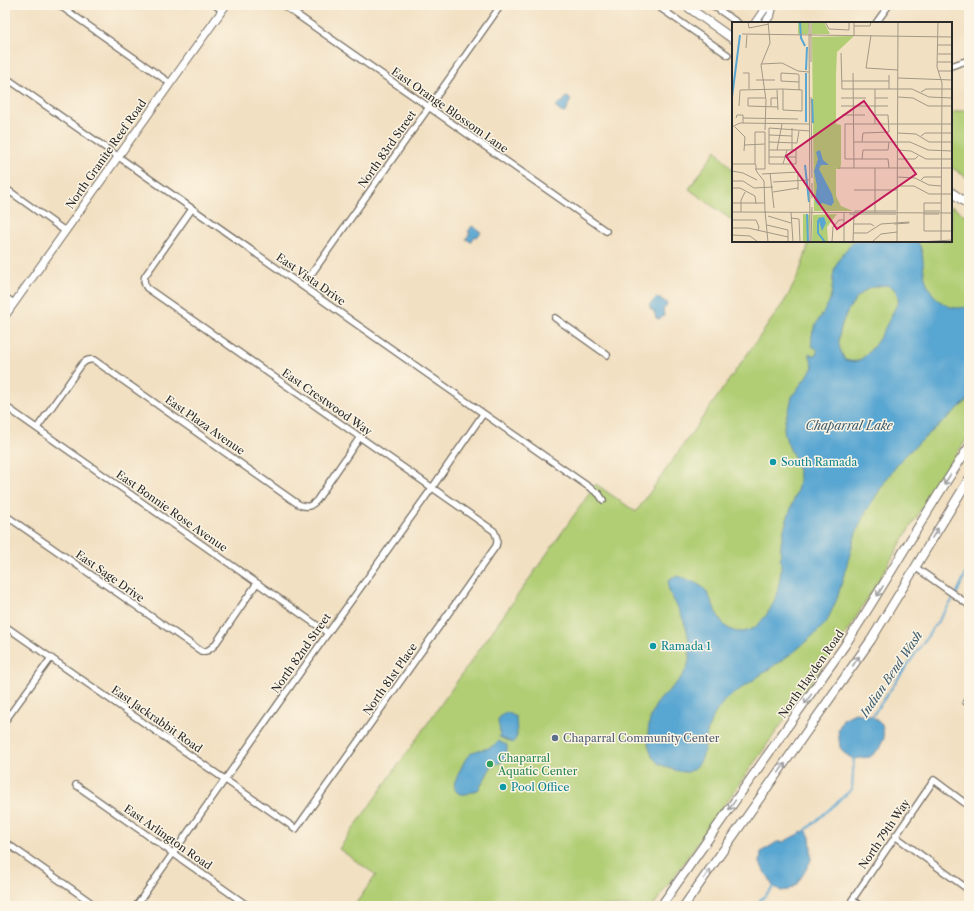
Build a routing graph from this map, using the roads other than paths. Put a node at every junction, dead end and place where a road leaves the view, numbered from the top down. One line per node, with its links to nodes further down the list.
1 (59, 5): 21 (street)
2 (215, 5): 11 (street)
3 (283, 5): 22 (street, East Orange Blossom Lane)
4 (501, 5): 22 (street, North 83rd Street)
5 (656, 5): 17 (street)
6 (685, 5): 16 (main road)
7 (712, 5): 12 (street)
8 (770, 5): 13 (street)
9 (774, 5): 14 (street)
10 (889, 5): 15 (street)
11 (224, 8): 21 (street, North Granite Reef Road)
12 (737, 22)
13 (756, 22)
14 (766, 22)
15 (877, 22)
16 (732, 38)
17 (728, 55)
18 (969, 60): 19 (street)
19 (952, 66)
20 (5, 77): 23 (street, East Vista Drive)
21 (170, 83): 23 (street, North Granite Reef Road)
22 (429, 107): 29 (street, East Orange Blossom Lane); 30 (street, North 83rd Street)
23 (118, 156): 27 (street, East Vista Drive); 28 (street, North Granite Reef Road)
24 (5, 188): 28 (street)
25 (952, 193): 26 (main road)
26 (969, 205)
27 (192, 209): 30 (street, East Vista Drive); 39 (street, East Crestwood Way)
28 (66, 231): 32 (street, North Granite Reef Road)
29 (606, 231)
30 (303, 286): 37 (street, East Vista Drive)
31 (5, 297): 32 (street)
32 (14, 303): 33 (street, North Granite Reef Road)
33 (5, 316)
34 (555, 318): 35 (street)
35 (607, 355)
36 (5, 406): 38 (street, East Bonnie Rose Avenue)
37 (483, 414): 42 (street, North 82nd Street); 43 (street, East Vista Drive)
38 (37, 428): 39 (street, East Plaza Avenue); 47 (street, East Bonnie Rose Avenue)
39 (360, 437): 42 (street, East Crestwood Way)
40 (969, 447): 64 (main road, North Hayden Road, one-way to 64)
41 (969, 479): 46 (main road, one-way to 41)
42 (432, 488): 45 (street, East Crestwood Way); 50 (street, North 82nd Street)
43 (603, 500)
44 (5, 515): 47 (street, East Sage Drive)
45 (498, 540): 56 (street, North 81st Place)
46 (915, 566): 48 (street); 65 (main road, one-way to 46)
47 (257, 583): 50 (street, East Bonnie Rose Avenue)
48 (969, 605)
49 (5, 626): 51 (street, East Jackrabbit Road)
50 (328, 633): 53 (street, North 82nd Street)
51 (51, 658): 52 (street); 53 (street, East Jackrabbit Road)
52 (5, 721)
53 (225, 779): 56 (street, East Jackrabbit Road); 59 (street, North 82nd Street)
54 (76, 785): 59 (street, East Arlington Road)
55 (969, 806): 57 (street, North 79th Way)
56 (296, 830)
57 (895, 836): 60 (street); 66 (street, North 79th Way)
58 (5, 842): 61 (street)
59 (173, 853): 62 (street, North 82nd Street); 63 (street, East Arlington Road)
60 (969, 890)
61 (96, 906)
62 (136, 906)
63 (248, 906)
64 (661, 906)
65 (684, 906)
66 (861, 906)

